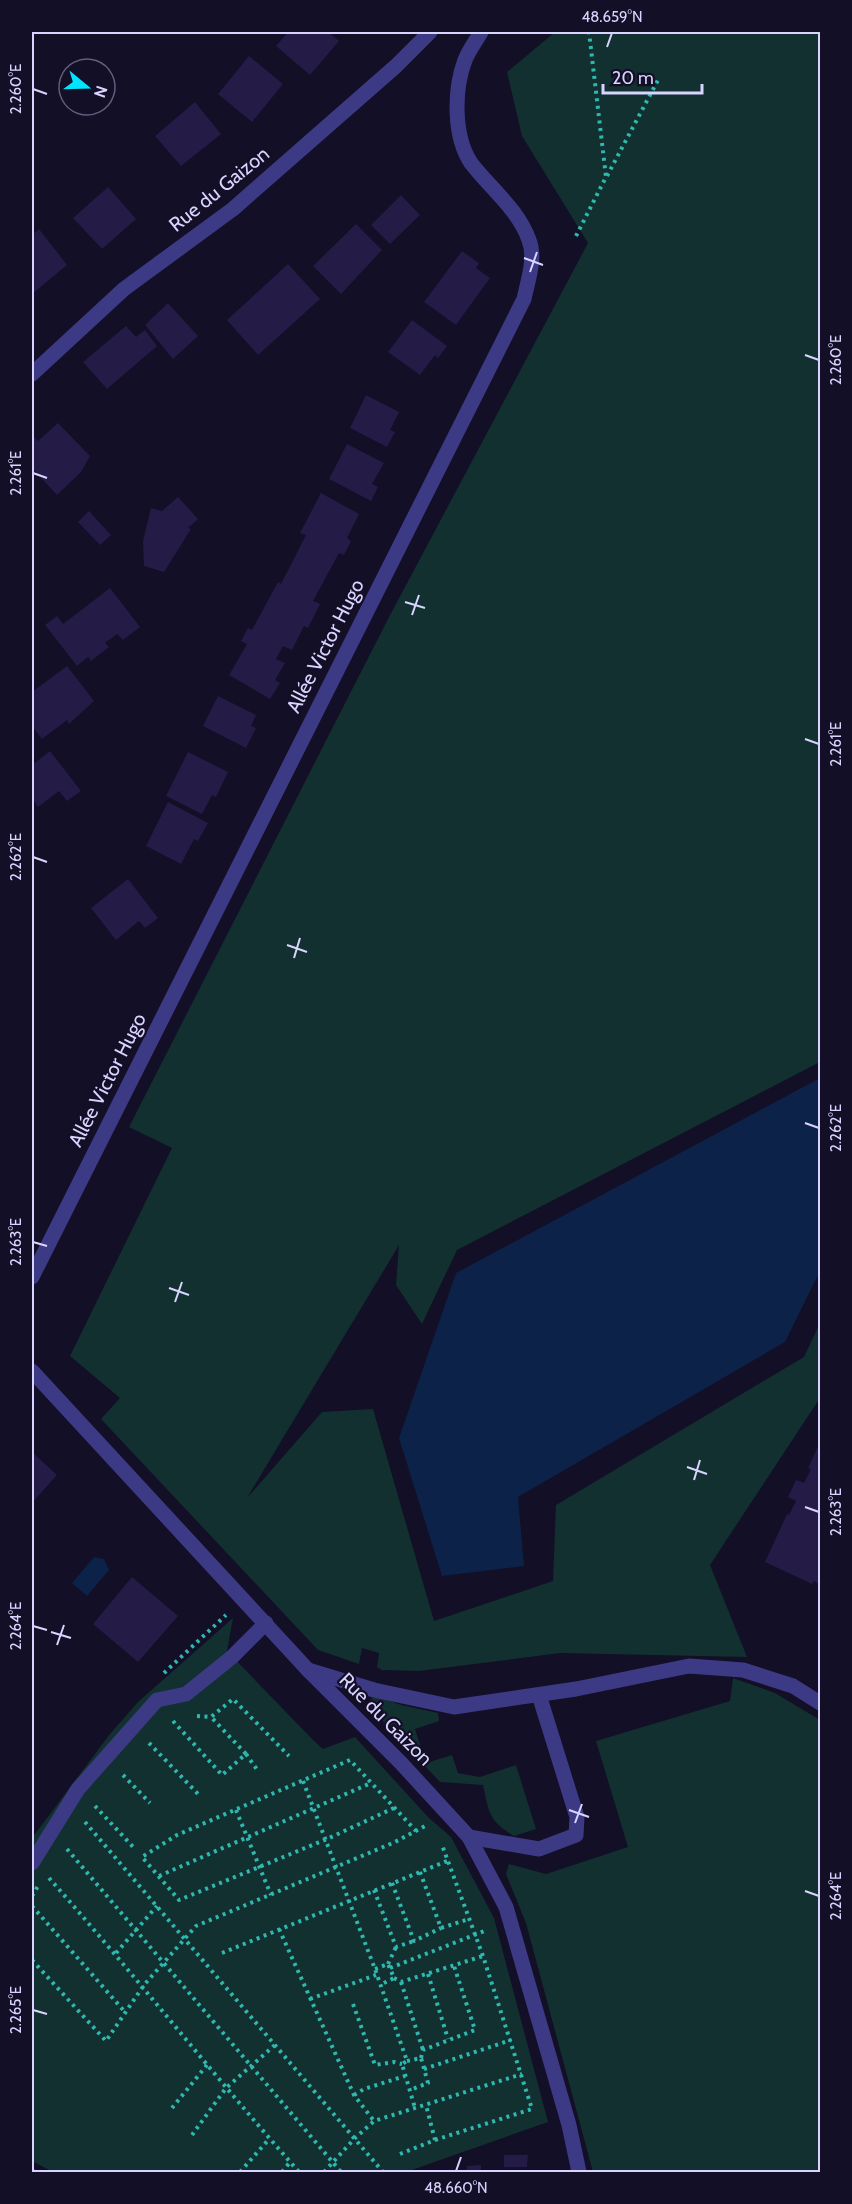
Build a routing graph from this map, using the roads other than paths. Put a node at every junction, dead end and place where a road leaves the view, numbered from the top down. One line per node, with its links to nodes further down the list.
1 (430, 32): 3 (street, Rue du Gaizon)
2 (481, 32): 4 (street, Allée Victor Hugo)
3 (32, 374)
4 (32, 1277)
5 (32, 1371): 6 (street, Rue du Gaizon)
6 (266, 1623): 7 (street, Rue du Gaizon); 11 (street)
7 (308, 1670): 8 (street); 10 (street, Rue du Gaizon)
8 (539, 1695): 9 (street); 10 (street)
9 (820, 1703)
10 (469, 1837): 12 (street, Rue du Gaizon)
11 (32, 1863)
12 (579, 2172)

